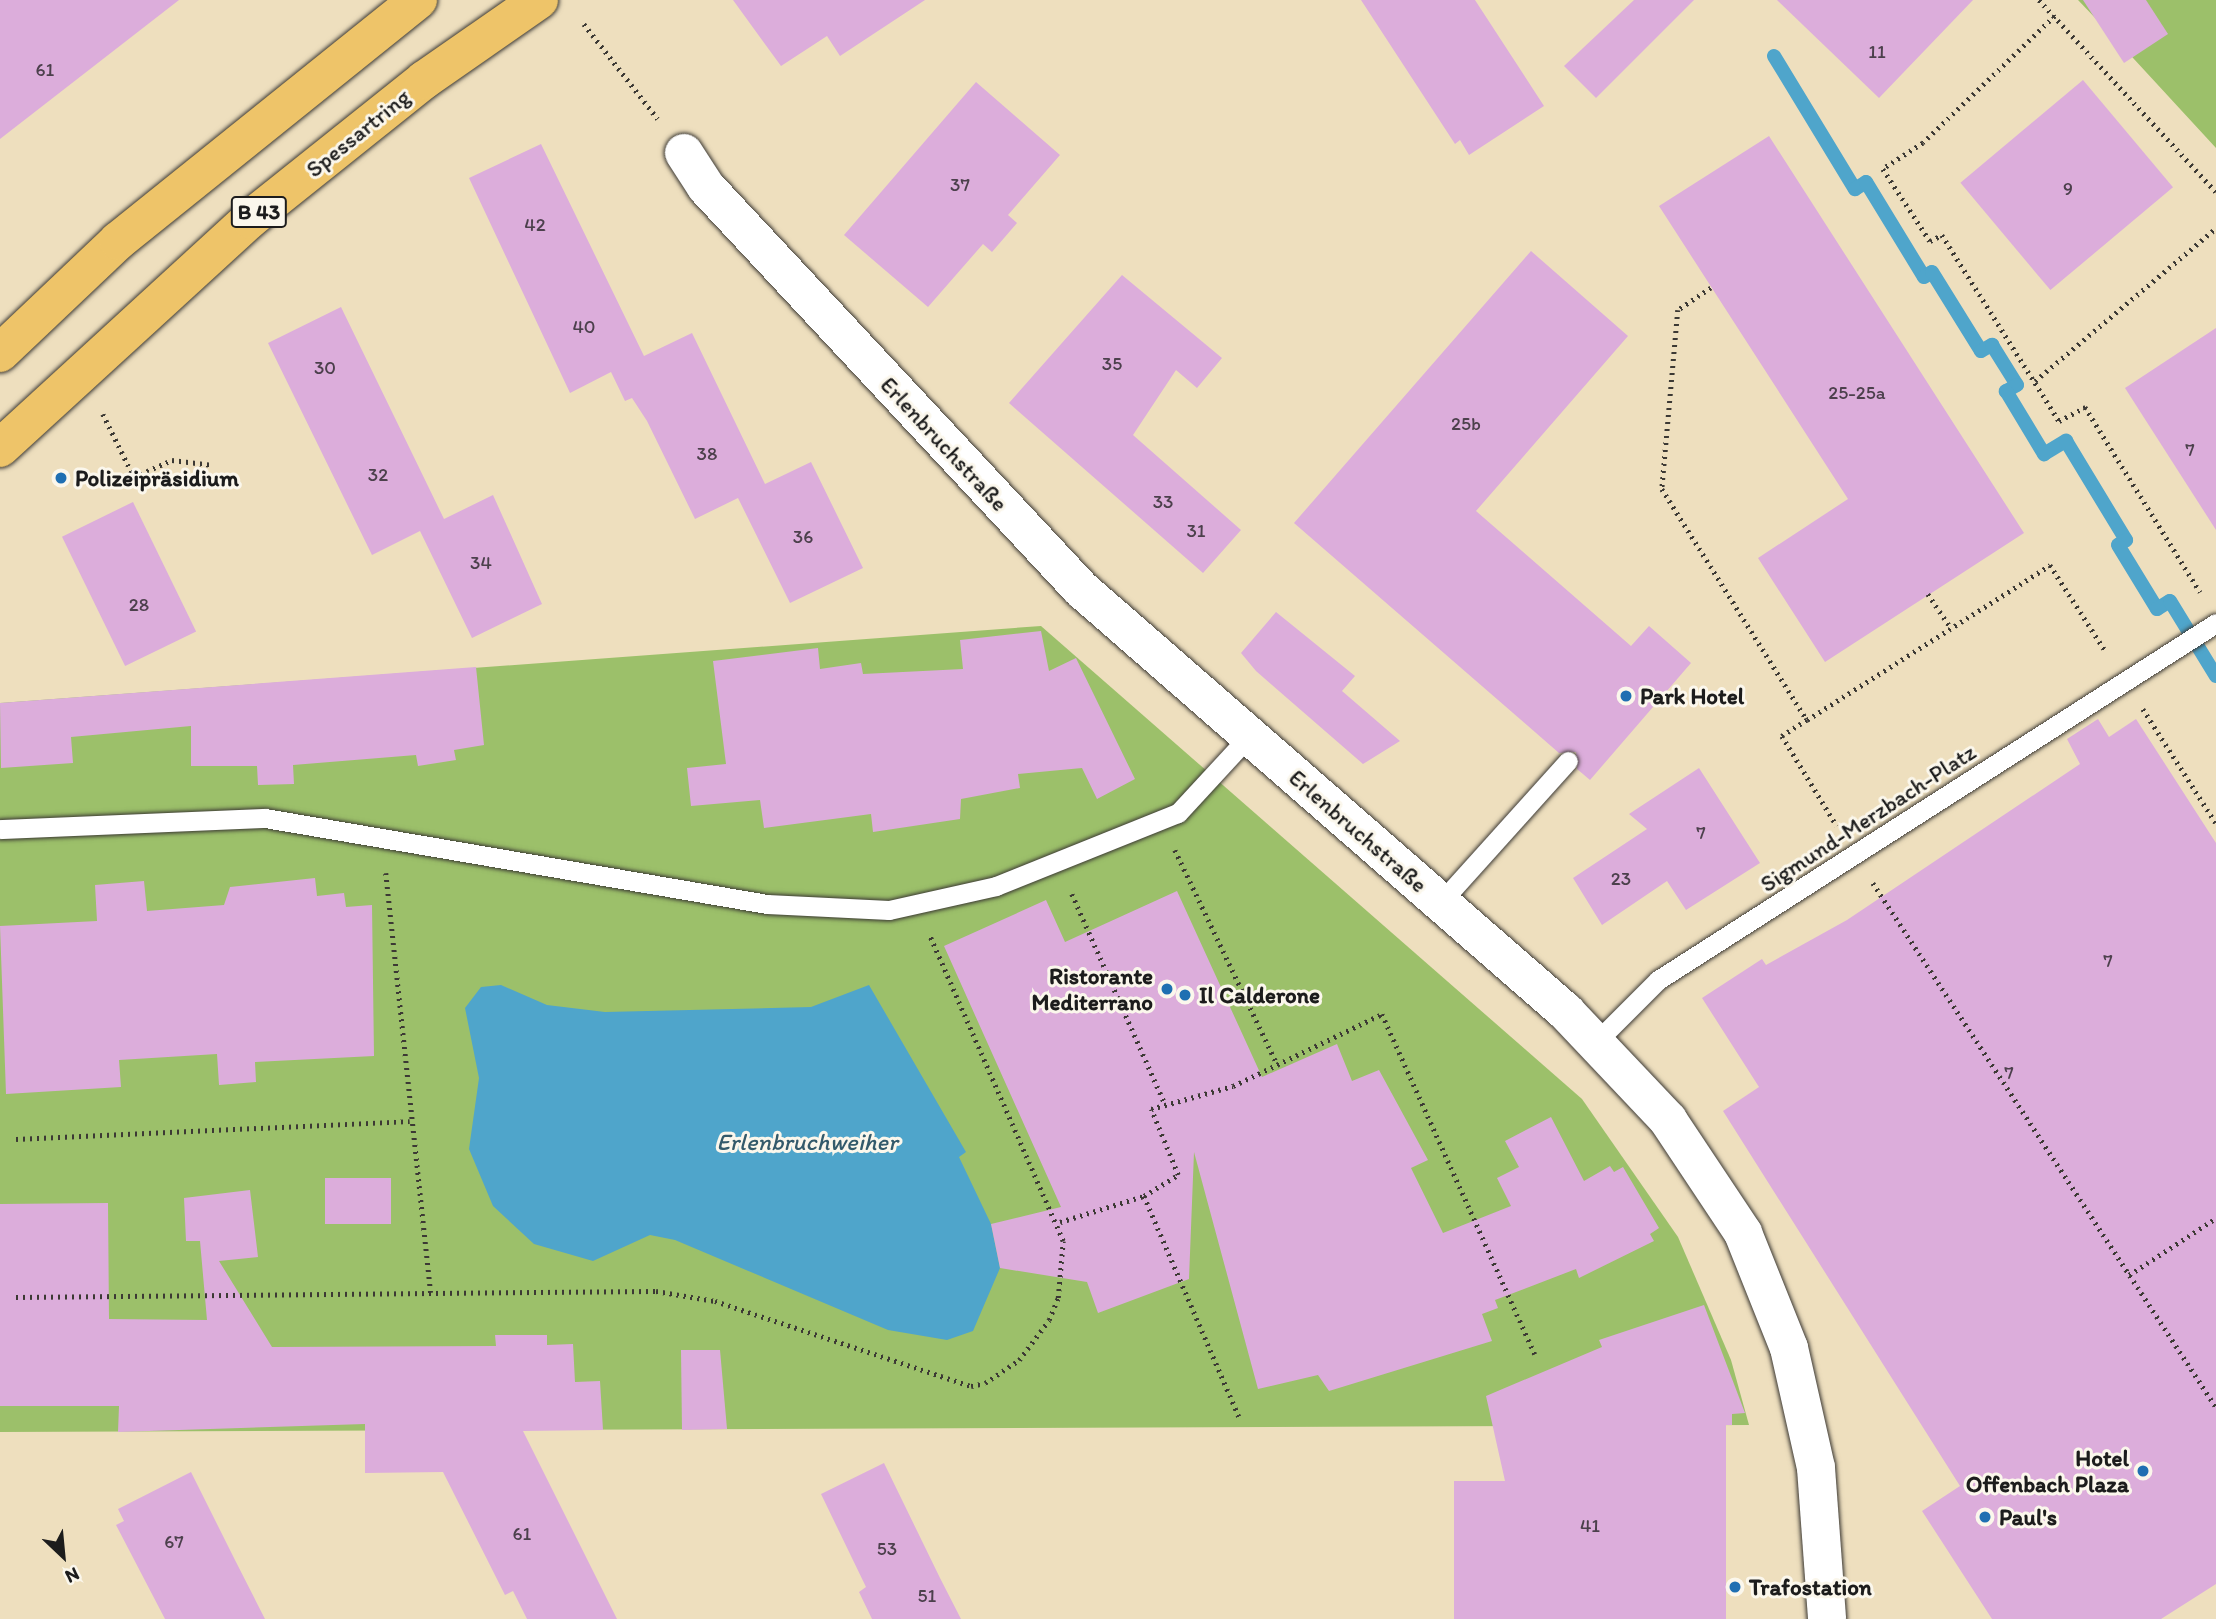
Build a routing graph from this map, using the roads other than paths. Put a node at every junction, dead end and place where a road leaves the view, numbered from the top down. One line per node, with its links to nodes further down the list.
1 (418, 0): 4 (main road)
2 (539, 0): 5 (main road, Spessartring / B 43)
3 (684, 153): 7 (street, Erlenbruchstraße)
4 (0, 353)
5 (0, 448)
6 (2212, 614): 11 (lane, Sigmund-Merzbach-Platz)
7 (1250, 735): 9 (lane); 10 (street, Erlenbruchstraße)
8 (1568, 761): 10 (lane)
9 (0, 829)
10 (1440, 902): 11 (street, Erlenbruchstraße)
11 (1597, 1041): 12 (street, Erlenbruchstraße)
12 (1827, 1619)

